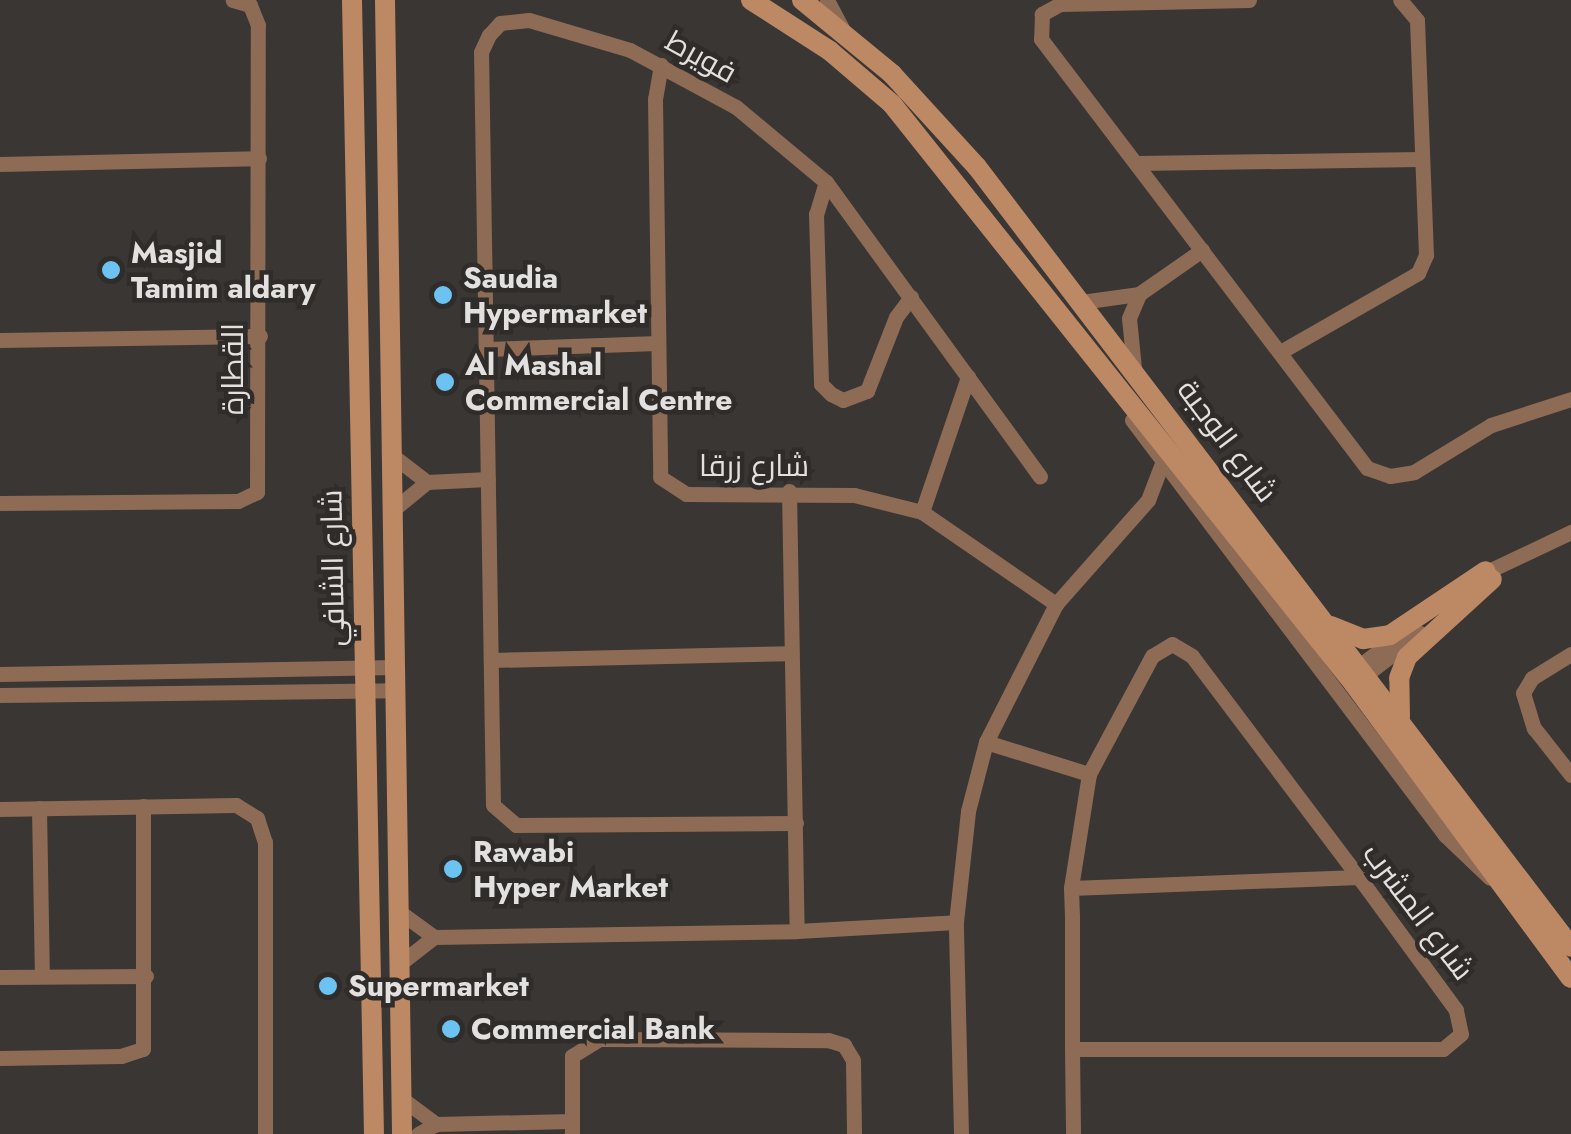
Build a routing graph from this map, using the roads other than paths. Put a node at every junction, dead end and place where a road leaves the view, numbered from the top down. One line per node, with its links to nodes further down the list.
1 (234, 0): 11 (street, القطارة)
2 (751, 0): 20 (street, شارع الوجبة)
3 (802, 0): 9 (street, شارع الوجبة)
4 (827, 0): 9 (street)
5 (1249, 0): 13 (street)
6 (1400, 0): 12 (street)
7 (383, 4): 29 (street, شارع الشافي)
8 (351, 6): 47 (street, شارع الشافي)
9 (842, 28): 19 (street, شارع الوجبة)
10 (661, 65): 15 (street, فويرط); 23 (street, شارع زرقا); 24 (street, فويرط)
11 (259, 158): 14 (street); 21 (street, القطارة)
12 (1420, 158): 13 (street); 25 (street)
13 (1137, 163): 16 (street)
14 (0, 164)
15 (826, 182): 18 (street, فويرط); 18 (street)
16 (1202, 250): 17 (street); 25 (street)
17 (1139, 294): 19 (street); 26 (street)
18 (911, 297): 27 (street, فويرط)
19 (1081, 302): 26 (street, شارع الوجبة)
20 (1062, 318): 30 (street, شارع الوجبة); 51 (street, شارع الوجبة)
21 (260, 336): 22 (street); 37 (street, القطارة)
22 (0, 340)
23 (658, 343): 24 (street); 34 (street, شارع زرقا)
24 (486, 350): 32 (street, فويرط)
25 (1282, 351): 28 (street)
26 (1134, 368): 43 (street, شارع الوجبة)
27 (968, 376): 31 (street, فويرط); 39 (street)
28 (1571, 399)
29 (393, 456): 33 (street); 38 (street, شارع الشافي)
30 (1164, 460): 35 (street, شارع الوجبة); 36 (street)
31 (1040, 477)
32 (488, 479): 33 (street); 46 (street, فويرط)
33 (427, 482): 38 (street)
34 (789, 492): 39 (street, شارع زرقا); 44 (street)
35 (1192, 498): 36 (street); 66 (street, شارع الوجبة)
36 (1148, 500): 42 (street)
37 (0, 503)
38 (394, 510): 48 (street, شارع الشافي)
39 (922, 512): 42 (street, شارع زرقا)
40 (1567, 533): 41 (street)
41 (1489, 575): 43 (street); 51 (street); 56 (street)
42 (1056, 604): 57 (street)
43 (1326, 624): 51 (street, شارع الوجبة)
44 (789, 653): 46 (street); 63 (street)
45 (1571, 654): 59 (street)
46 (491, 660): 63 (street, فويرط)
47 (365, 667): 48 (street); 49 (street); 52 (street, شارع الشافي)
48 (396, 667): 53 (street, شارع الشافي)
49 (82, 672): 50 (street); 54 (street)
50 (0, 674)
51 (1357, 675): 56 (street, شارع الوجبة); 66 (street, شارع الوجبة)
52 (366, 690): 53 (street); 54 (street); 83 (street, شارع الشافي)
53 (397, 690): 67 (street, شارع الشافي)
54 (83, 694): 55 (street)
55 (0, 695)
56 (1400, 719): 71 (street, شارع الوجبة)
57 (986, 742): 58 (street); 68 (street)
58 (1089, 774): 64 (street, شارع المشرب); 65 (street, شارع المشرب)
59 (1571, 776)
60 (144, 806): 61 (street); 74 (street); 82 (street)
61 (39, 808): 62 (street); 73 (street)
62 (0, 809)
63 (796, 823): 69 (street)
64 (1359, 877): 65 (street); 77 (street, شارع المشرب)
65 (1070, 888): 77 (street, شارع المشرب)
66 (1512, 896): 76 (street, شارع الوجبة)
67 (398, 910): 70 (street); 72 (street, شارع الشافي)
68 (956, 922): 69 (street); 87 (street)
69 (797, 932): 70 (street)
70 (434, 937): 72 (street)
71 (1571, 947)
72 (398, 965): 79 (street, شارع الشافي)
73 (42, 975): 74 (street); 75 (street)
74 (146, 976): 78 (street)
75 (0, 977)
76 (1571, 978)
77 (1072, 1050): 88 (street, شارع المشرب)
78 (0, 1058)
79 (401, 1098): 80 (street); 84 (street, شارع الشافي)
80 (436, 1124): 81 (street); 85 (street)
81 (572, 1128): 86 (street)
82 (266, 1134)
83 (374, 1134)
84 (402, 1134)
85 (418, 1134)
86 (854, 1134)
87 (961, 1134)
88 (1073, 1134)

